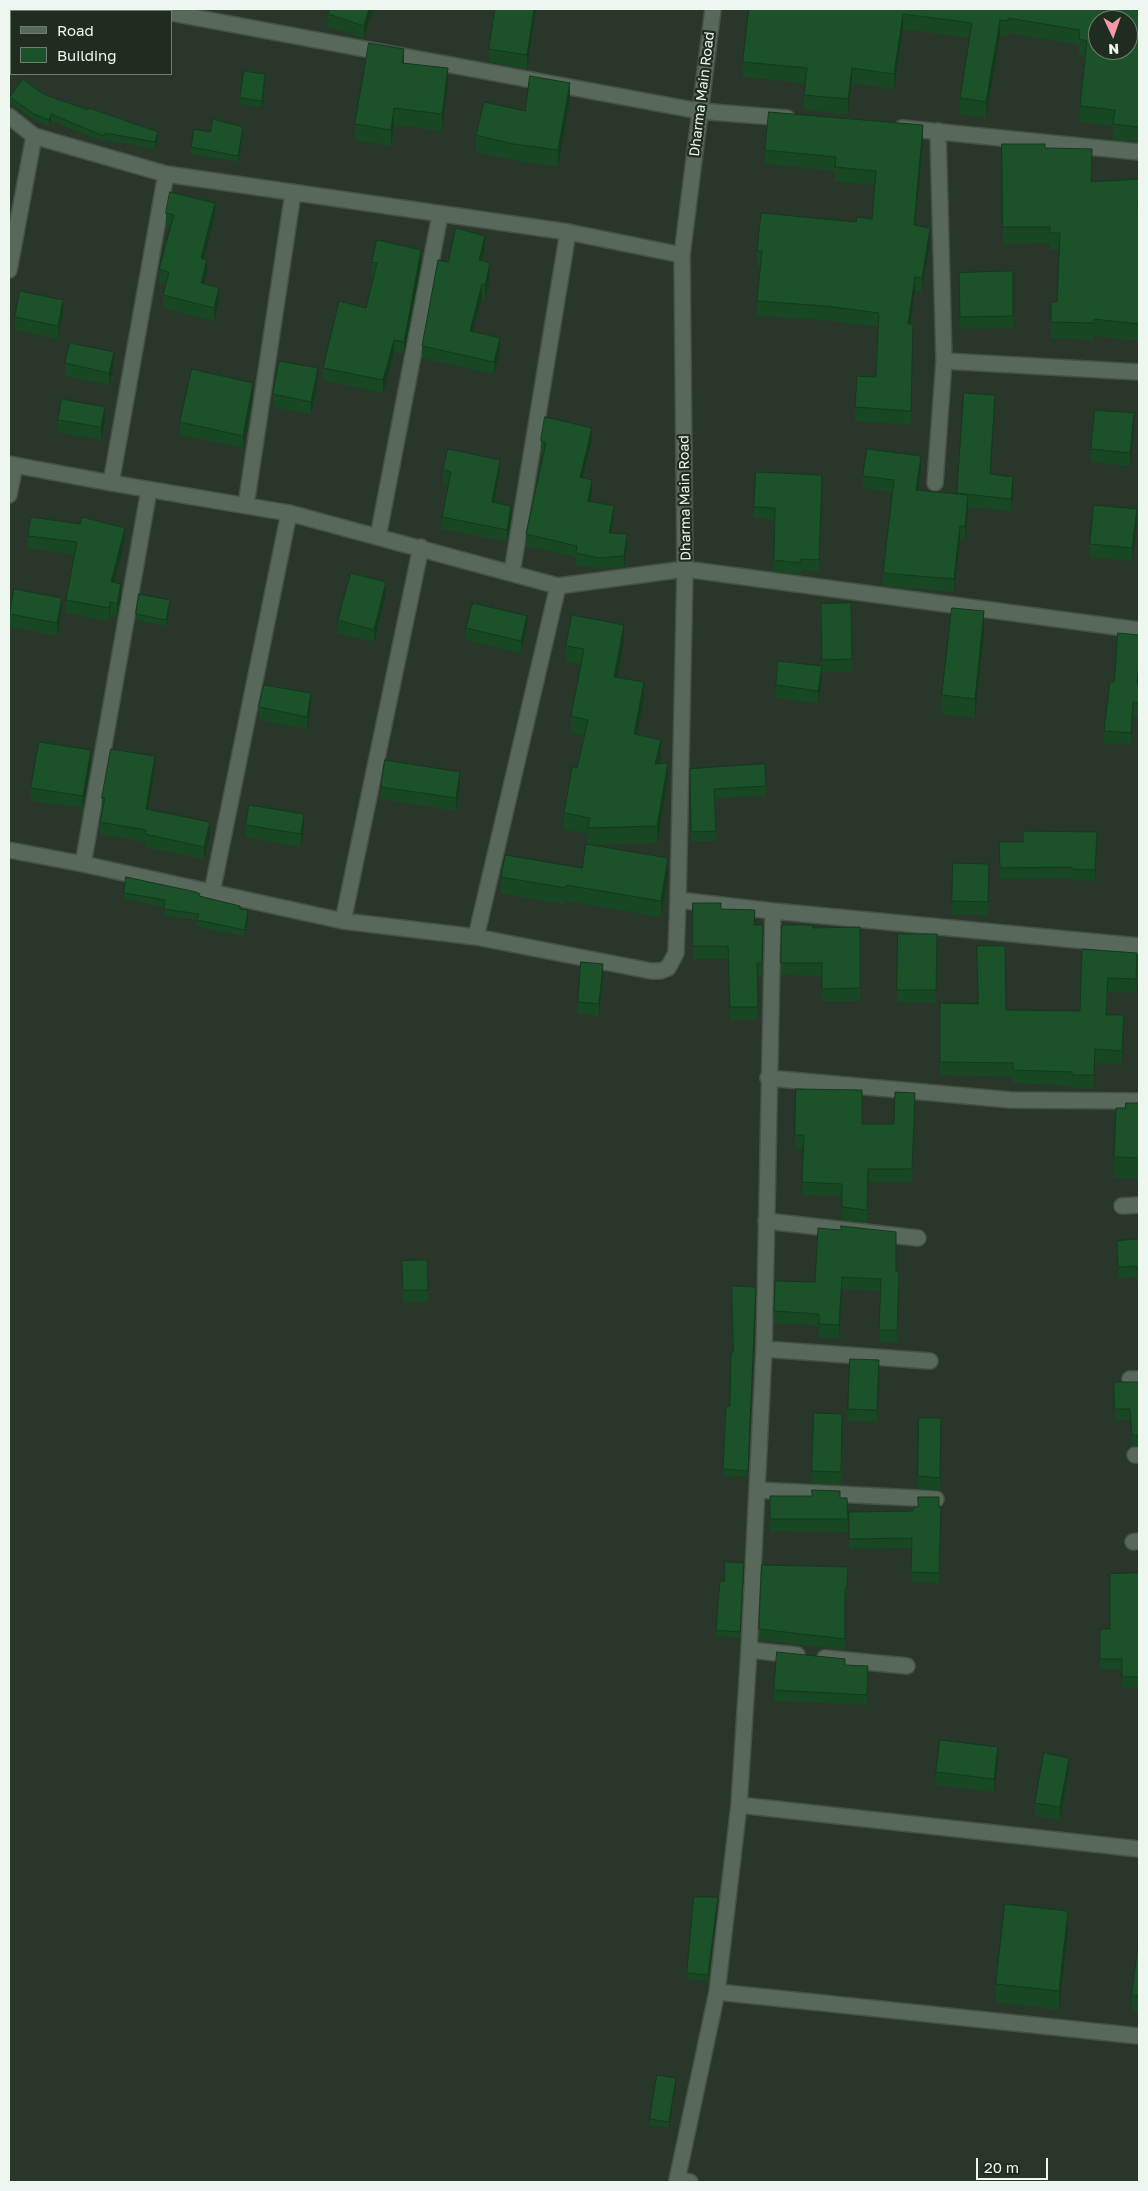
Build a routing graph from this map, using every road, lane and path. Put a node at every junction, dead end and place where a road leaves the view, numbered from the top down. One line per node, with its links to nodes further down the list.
1 (713, 9): 3 (street, Dharma Main Road)
2 (172, 12): 3 (street)
3 (699, 111): 5 (street); 14 (street, Dharma Main Road)
4 (9, 116): 8 (street)
5 (799, 119)
6 (888, 127): 7 (street)
7 (938, 131): 9 (street); 16 (street)
8 (34, 136): 10 (street); 15 (street)
9 (1139, 152)
10 (166, 174): 11 (street); 20 (street)
11 (293, 193): 12 (street); 23 (street)
12 (440, 215): 13 (street); 25 (street)
13 (568, 232): 14 (street); 28 (street)
14 (682, 255): 27 (street, Dharma Main Road)
15 (9, 270)
16 (944, 361): 17 (street); 19 (street)
17 (1139, 372)
18 (12, 464): 20 (street); 22 (street)
19 (935, 483)
20 (111, 484): 21 (street)
21 (149, 490): 23 (street); 32 (street)
22 (9, 495)
23 (246, 505): 24 (street)
24 (289, 513): 25 (street); 33 (street)
25 (378, 537): 26 (street)
26 (421, 547): 28 (street); 36 (street)
27 (685, 569): 29 (street); 30 (street); 34 (street, Dharma Main Road)
28 (512, 572): 29 (street)
29 (558, 586): 37 (street)
30 (1139, 630)
31 (9, 850): 32 (street)
32 (83, 864): 33 (street)
33 (212, 892): 36 (street)
34 (678, 900): 35 (street); 37 (street, Dharma Main Road)
35 (773, 911): 38 (street); 39 (street)
36 (343, 921): 37 (street)
37 (476, 937)
38 (1139, 946)
39 (768, 1078): 40 (street); 43 (street)
40 (1139, 1101)
41 (1139, 1205): 42 (street)
42 (1122, 1206)
43 (766, 1222): 44 (street); 45 (street)
44 (918, 1238)
45 (764, 1349): 46 (street); 47 (street)
46 (930, 1361)
47 (757, 1490): 48 (street); 49 (street)
48 (936, 1499)
49 (749, 1650): 50 (street); 51 (street)
50 (907, 1666)
51 (739, 1805): 52 (street); 53 (street)
52 (1139, 1849)
53 (717, 1992): 54 (street); 55 (street)
54 (1139, 2036)
55 (681, 2181)

